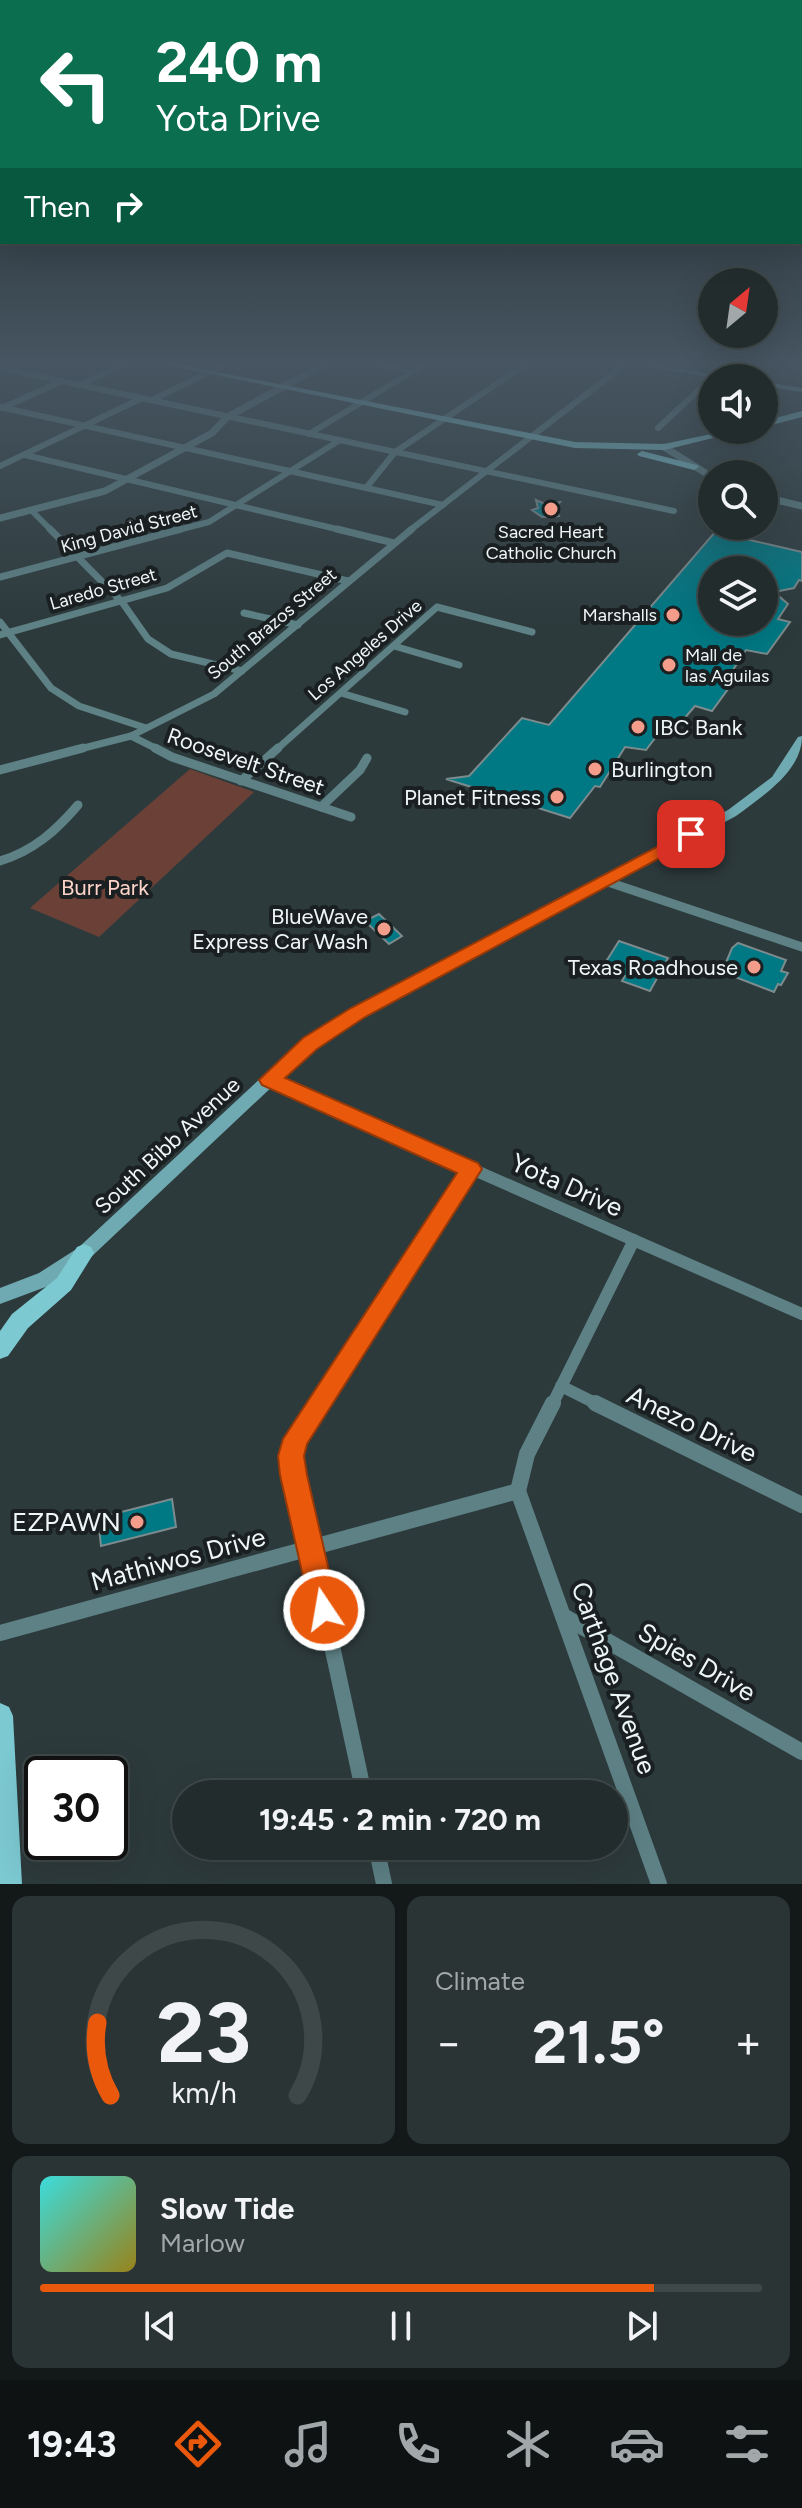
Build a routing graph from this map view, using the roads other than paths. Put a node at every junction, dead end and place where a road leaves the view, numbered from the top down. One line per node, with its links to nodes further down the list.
1 (36, 450): 12 (street)
2 (182, 450): 18 (street)
3 (194, 450): 17 (street)
4 (325, 450): 17 (street, King David Street)
5 (385, 450): 11 (street)
6 (398, 450): 11 (street)
7 (513, 450): 16 (street, South Brazos Street)
8 (611, 450): 14 (main road)
9 (668, 450): 14 (street)
10 (690, 450): 14 (main road)
11 (395, 452): 16 (street); 19 (street)
12 (25, 455): 13 (street); 18 (street)
13 (1, 465)
14 (694, 467): 15 (street)
15 (698, 469)
16 (486, 471): 21 (street, South Brazos Street); 25 (street)
17 (291, 472): 19 (street); 22 (street, King David Street)
18 (128, 479): 22 (street); 24 (street)
19 (366, 488): 21 (street)
20 (778, 500): 23 (street)
21 (443, 505): 27 (street, South Brazos Street)
22 (237, 506): 27 (street); 28 (street, King David Street)
23 (802, 506)
24 (32, 511): 26 (street); 28 (street)
25 (674, 511)
26 (0, 518)
27 (394, 543): 30 (street, South Brazos Street)
28 (79, 556): 29 (street, King David Street); 31 (street)
29 (0, 577)
30 (348, 581): 31 (street, Laredo Street); 34 (street, South Brazos Street)
31 (122, 602): 36 (street, Laredo Street); 40 (street)
32 (244, 613): 34 (street)
33 (0, 622): 36 (street, Roosevelt Street)
34 (298, 625): 40 (street, South Brazos Street)
35 (532, 632): 38 (street, Los Angeles Drive)
36 (10, 633): 37 (street, Laredo Street); 43 (street, Roosevelt Street)
37 (0, 635)
38 (394, 646): 39 (street); 41 (street, Los Angeles Drive)
39 (459, 665)
40 (242, 671): 43 (street, South Brazos Street)
41 (341, 693): 42 (street); 48 (street, Los Angeles Drive)
42 (405, 712)
43 (146, 728): 44 (street, South Brazos Street)
44 (131, 736): 47 (street, South Brazos Street); 48 (street, Roosevelt Street)
45 (802, 739): 53 (main road, South Bibb Avenue)
46 (367, 758): 50 (street)
47 (0, 770)
48 (241, 781): 50 (street, Roosevelt Street)
49 (78, 805): 52 (street)
50 (321, 807): 51 (street, Roosevelt Street)
51 (351, 817)
52 (0, 861)
53 (605, 881): 54 (street); 55 (main road, South Bibb Avenue)
54 (802, 947)
55 (269, 1080): 56 (street, Yota Drive); 58 (main road, South Bibb Avenue)
56 (471, 1169): 57 (street, Yota Drive); 65 (street)
57 (634, 1240): 60 (street, Yota Drive); 62 (street)
58 (84, 1253): 59 (main road, South Bibb Avenue); 61 (main road)
59 (0, 1296)
60 (802, 1314)
61 (0, 1349)
62 (561, 1386): 63 (street); 64 (street, Anezo Drive)
63 (518, 1491): 65 (street, Mathiwos Drive); 66 (street, Carthage Avenue)
64 (802, 1505)
65 (310, 1549): 67 (street, Mathiwos Drive); 70 (street)
66 (565, 1617): 69 (street, Spies Drive); 74 (street, Carthage Avenue)
67 (0, 1633)
68 (0, 1716): 72 (main road)
69 (802, 1752)
70 (361, 1780)
71 (379, 1860): 73 (street)
72 (7, 1884)
73 (384, 1884)
74 (659, 1884)

